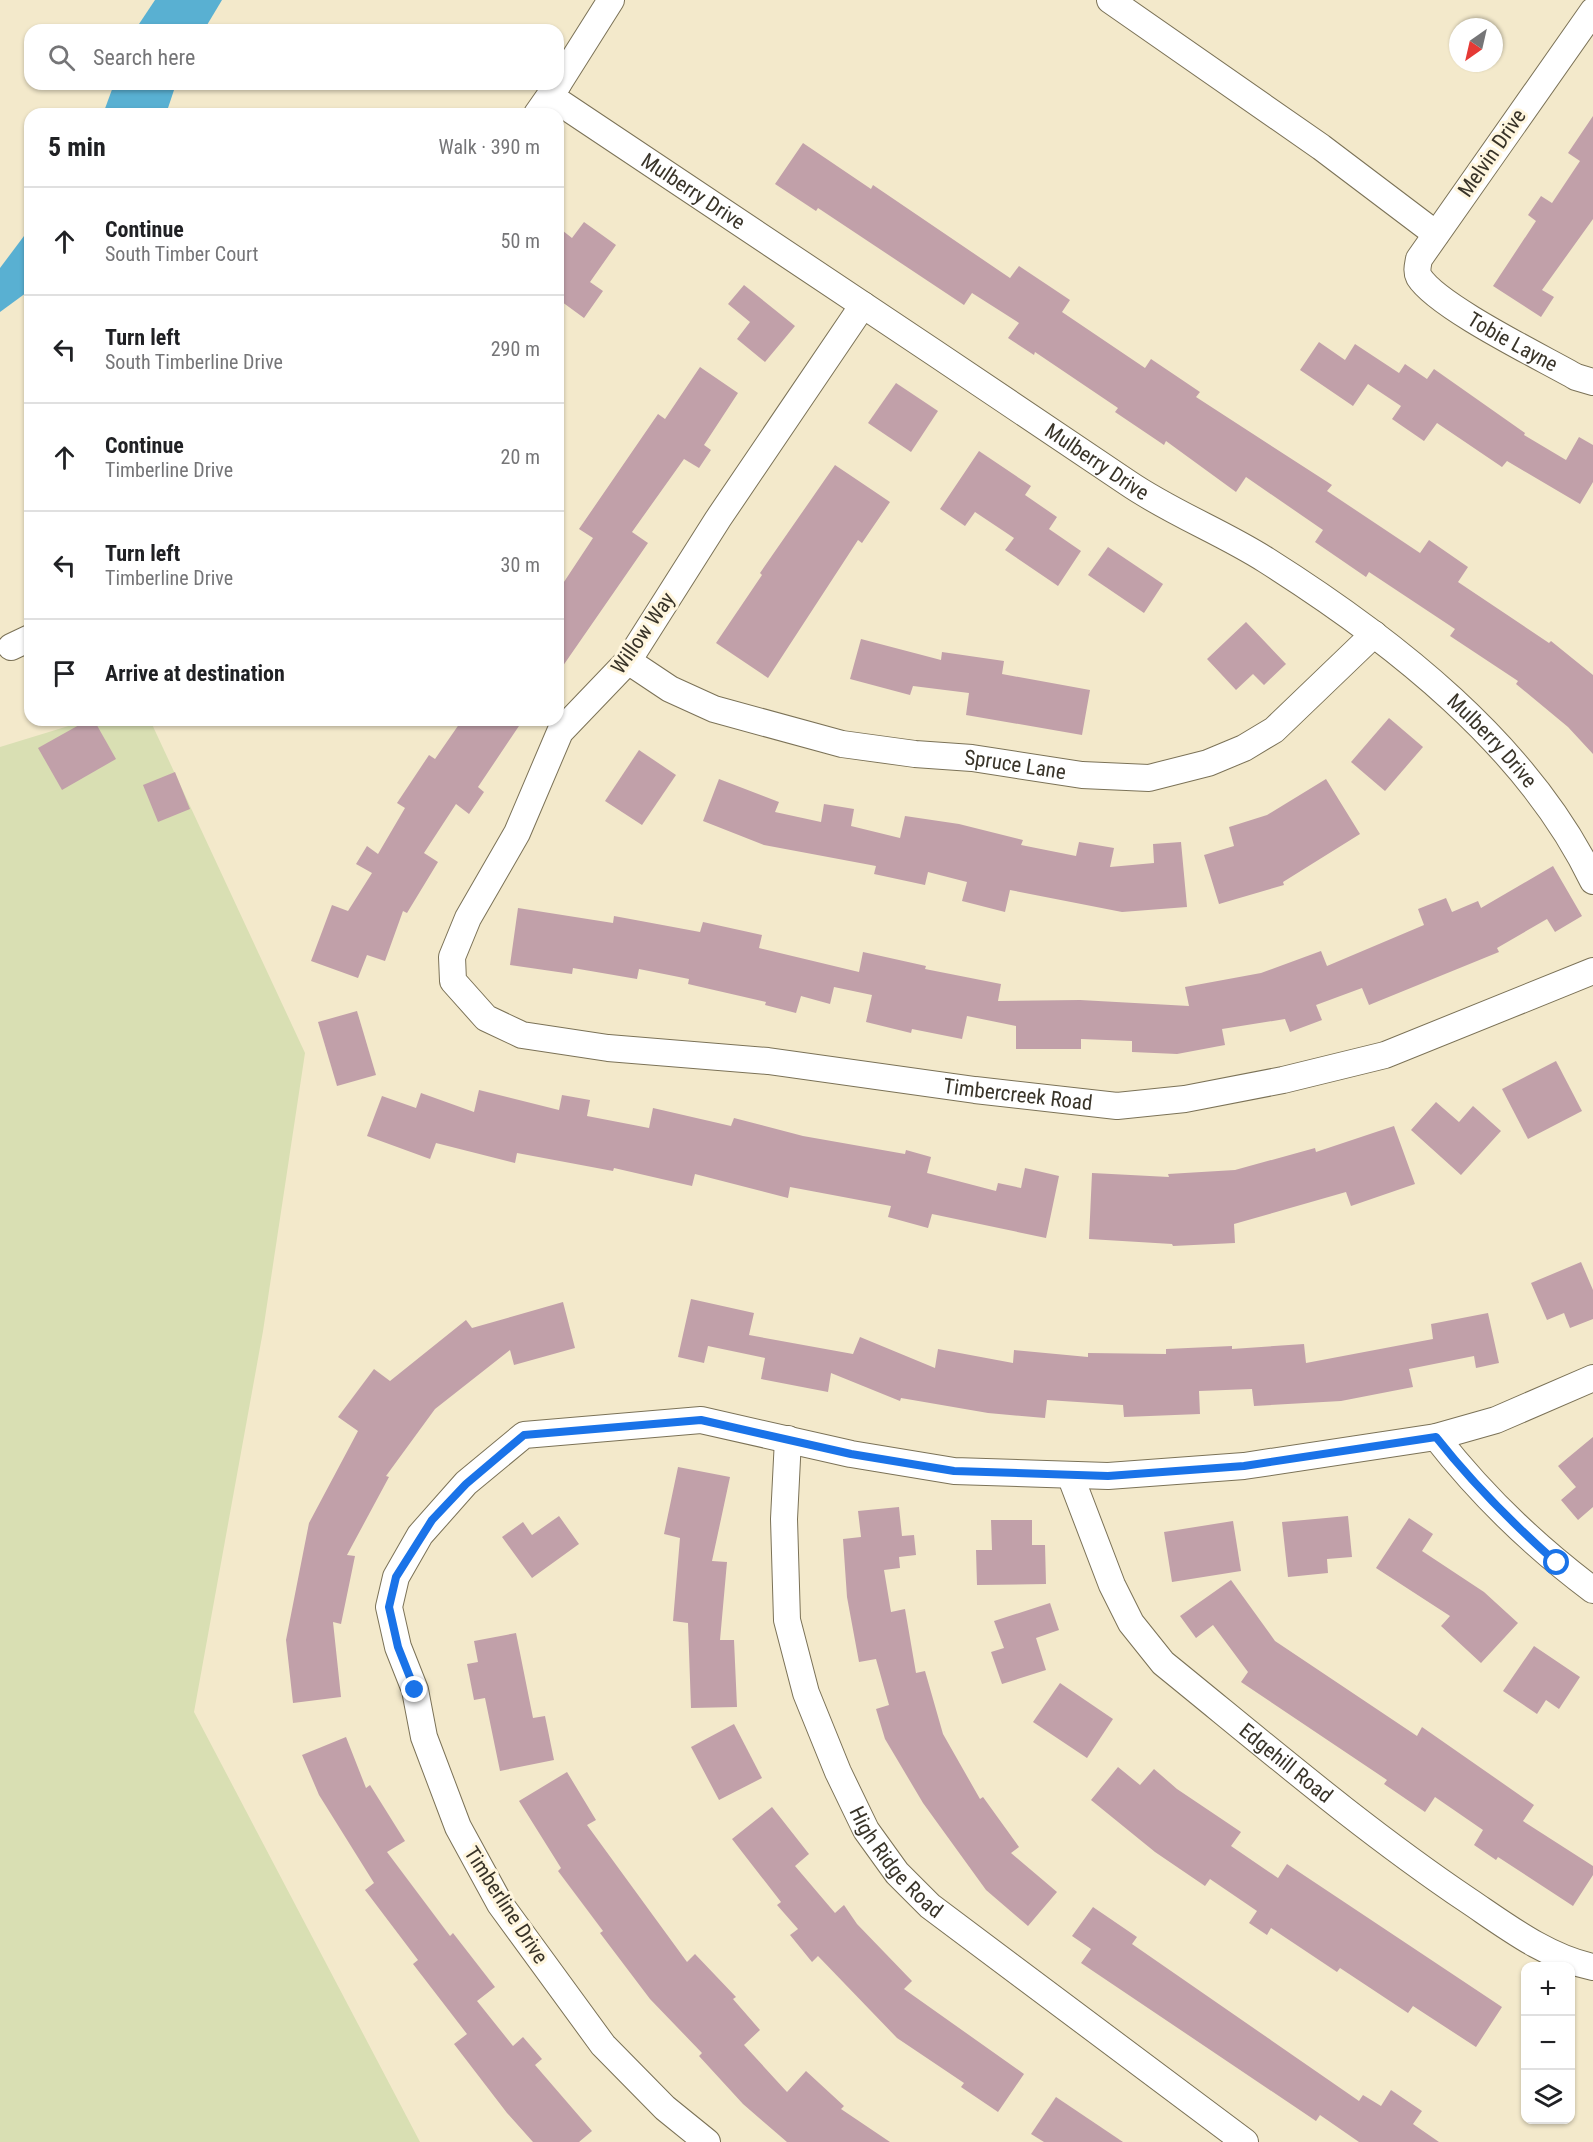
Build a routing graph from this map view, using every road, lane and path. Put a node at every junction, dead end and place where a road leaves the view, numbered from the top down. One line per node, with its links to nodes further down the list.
1 (611, 0): 5 (street)
2 (1110, 0): 7 (street)
3 (1573, 0): 4 (street)
4 (1593, 11): 7 (street, Melvin Drive)
5 (564, 74)
6 (551, 95): 9 (street, Mulberry Drive)
7 (1436, 234): 8 (street, Melvin Drive)
8 (1437, 295): 10 (street, Tobie Layne)
9 (863, 304): 11 (street, Mulberry Drive); 12 (street, Willow Way)
10 (1593, 382)
11 (1374, 634): 12 (street, Spruce Lane); 13 (street, Mulberry Drive)
12 (628, 661): 15 (street, Willow Way)
13 (1593, 880)
14 (1593, 971): 15 (street, Timbercreek Road)
15 (453, 973)
16 (1593, 1378): 17 (street, Timberline Drive)
17 (1436, 1437): 19 (street, Timberline Drive); 20 (street)
18 (788, 1439): 19 (street, Timberline Drive); 22 (street, Timberline Drive); 23 (street, High Ridge Road)
19 (1070, 1475): 21 (street, Edgehill Road)
20 (1593, 1590)
21 (1593, 1967)
22 (707, 2142)
23 (1245, 2142)

